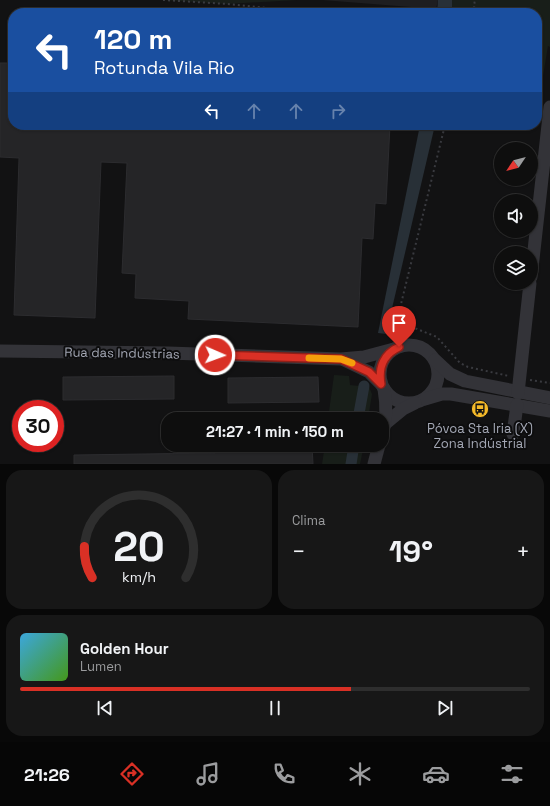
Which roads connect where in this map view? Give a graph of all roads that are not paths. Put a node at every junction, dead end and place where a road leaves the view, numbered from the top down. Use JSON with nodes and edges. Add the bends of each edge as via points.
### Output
{"nodes":[{"id":1,"x":550,"y":108,"type":"edge"},
{"id":2,"x":534,"y":246,"type":"edge"},
{"id":3,"x":529,"y":290,"type":"edge"},
{"id":4,"x":398,"y":348,"type":"junction"},
{"id":5,"x":0,"y":351,"type":"edge"},
{"id":6,"x":429,"y":354,"type":"junction"},
{"id":7,"x":341,"y":359,"type":"junction"},
{"id":8,"x":383,"y":386,"type":"junction"},
{"id":9,"x":550,"y":398,"type":"edge"},
{"id":10,"x":517,"y":399,"type":"junction"},
{"id":11,"x":418,"y":402,"type":"junction"},
{"id":12,"x":550,"y":411,"type":"edge"},
{"id":13,"x":385,"y":412,"type":"edge"},
{"id":14,"x":389,"y":424,"type":"edge"},
{"id":15,"x":514,"y":434,"type":"dead end"},
{"id":16,"x":377,"y":452,"type":"edge"},
{"id":17,"x":374,"y":464,"type":"edge"}],
"edges":[{"from":1,"to":2,"type":"street"},
{"from":3,"to":10,"type":"street"},
{"from":4,"to":6,"type":"street","via":[[418,347]]},
{"from":4,"to":7,"type":"street","name":"Rua das Indústrias","via":[[364,357]]},
{"from":4,"to":8,"type":"street","via":[[384,358],[380,377]]},
{"from":5,"to":7,"type":"street","name":"Rua das Indústrias"},
{"from":6,"to":10,"type":"street","via":[[457,378]]},
{"from":6,"to":11,"type":"street","via":[[436,366],[437,379],[432,392]]},
{"from":7,"to":8,"type":"street","name":"Rua das Indústrias","via":[[369,372]]},
{"from":8,"to":11,"type":"street","via":[[388,394],[398,401]]},
{"from":8,"to":13,"type":"street"},
{"from":9,"to":10,"type":"street"},
{"from":10,"to":11,"type":"street","via":[[442,394]]},
{"from":10,"to":12,"type":"street"},
{"from":10,"to":15,"type":"street"},
{"from":11,"to":14,"type":"street","via":[[403,409]]},
{"from":16,"to":17,"type":"street"}]}
